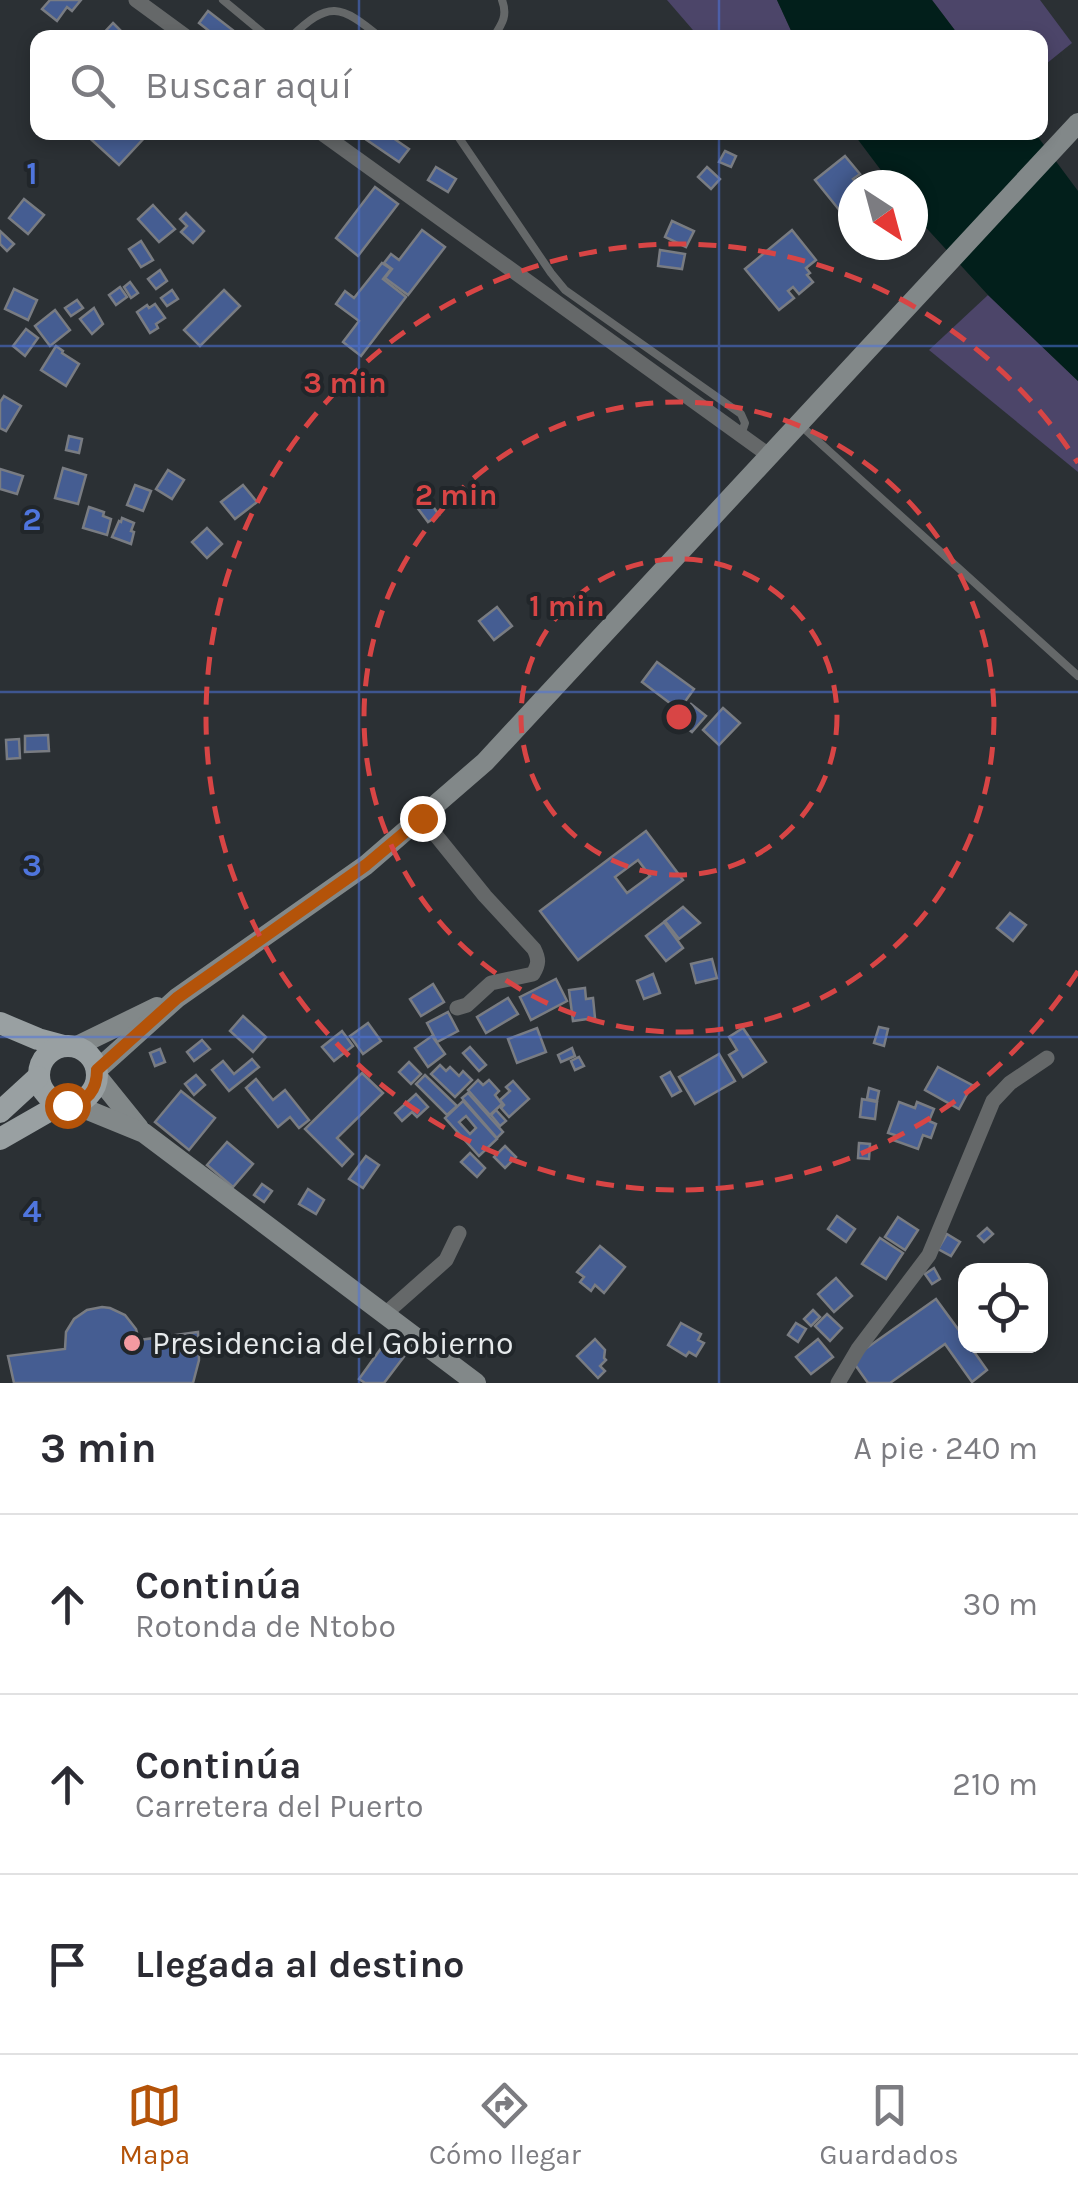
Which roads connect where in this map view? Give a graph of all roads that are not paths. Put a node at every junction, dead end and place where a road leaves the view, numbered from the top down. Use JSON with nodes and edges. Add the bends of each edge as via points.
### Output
{"nodes":[{"id":1,"x":136,"y":0,"type":"edge"},
{"id":2,"x":223,"y":0,"type":"edge"},
{"id":3,"x":502,"y":0,"type":"edge"},
{"id":4,"x":177,"y":30,"type":"edge"},
{"id":5,"x":259,"y":30,"type":"edge"},
{"id":6,"x":298,"y":30,"type":"edge"},
{"id":7,"x":371,"y":30,"type":"edge"},
{"id":8,"x":498,"y":30,"type":"edge"},
{"id":9,"x":1075,"y":126,"type":"edge"},
{"id":10,"x":331,"y":140,"type":"edge"},
{"id":11,"x":460,"y":140,"type":"edge"},
{"id":12,"x":799,"y":424,"type":"junction"},
{"id":13,"x":742,"y":436,"type":"junction"},
{"id":14,"x":770,"y":456,"type":"junction"},
{"id":15,"x":1078,"y":676,"type":"edge"},
{"id":16,"x":422,"y":818,"type":"junction"},
{"id":17,"x":177,"y":998,"type":"junction"},
{"id":18,"x":456,"y":1008,"type":"dead end"},
{"id":19,"x":0,"y":1023,"type":"edge"},
{"id":20,"x":69,"y":1046,"type":"junction"},
{"id":21,"x":1047,"y":1058,"type":"dead end"},
{"id":22,"x":97,"y":1073,"type":"junction"},
{"id":23,"x":39,"y":1074,"type":"junction"},
{"id":24,"x":67,"y":1104,"type":"junction"},
{"id":25,"x":0,"y":1112,"type":"edge"},
{"id":26,"x":144,"y":1133,"type":"junction"},
{"id":27,"x":0,"y":1139,"type":"edge"},
{"id":28,"x":459,"y":1233,"type":"dead end"},
{"id":29,"x":385,"y":1314,"type":"junction"},
{"id":30,"x":476,"y":1383,"type":"edge"},
{"id":31,"x":838,"y":1383,"type":"edge"}],
"edges":[{"from":1,"to":4,"type":"street"},
{"from":2,"to":5,"type":"lane"},
{"from":3,"to":8,"type":"lane","via":[[506,10]]},
{"from":6,"to":7,"type":"lane","via":[[333,8]]},
{"from":9,"to":12,"type":"main road"},
{"from":10,"to":13,"type":"street"},
{"from":11,"to":13,"type":"lane","via":[[566,290],[741,414]]},
{"from":12,"to":14,"type":"main road"},
{"from":12,"to":15,"type":"lane"},
{"from":13,"to":14,"type":"street"},
{"from":14,"to":16,"type":"main road","via":[[485,762]]},
{"from":16,"to":17,"type":"main road"},
{"from":16,"to":18,"type":"street","via":[[539,959],[533,974],[491,984]]},
{"from":17,"to":20,"type":"main road"},
{"from":17,"to":22,"type":"main road"},
{"from":19,"to":20,"type":"main road"},
{"from":19,"to":23,"type":"main road"},
{"from":20,"to":22,"type":"main road","via":[[90,1055]]},
{"from":20,"to":23,"type":"main road","via":[[47,1054]]},
{"from":21,"to":31,"type":"street","via":[[993,1101],[929,1254]]},
{"from":22,"to":24,"type":"main road","via":[[90,1095]]},
{"from":22,"to":26,"type":"main road"},
{"from":23,"to":24,"type":"main road","via":[[48,1097]]},
{"from":23,"to":25,"type":"main road"},
{"from":24,"to":26,"type":"main road"},
{"from":24,"to":27,"type":"main road"},
{"from":26,"to":29,"type":"main road"},
{"from":28,"to":29,"type":"street","via":[[446,1260]]},
{"from":29,"to":30,"type":"main road"}]}
